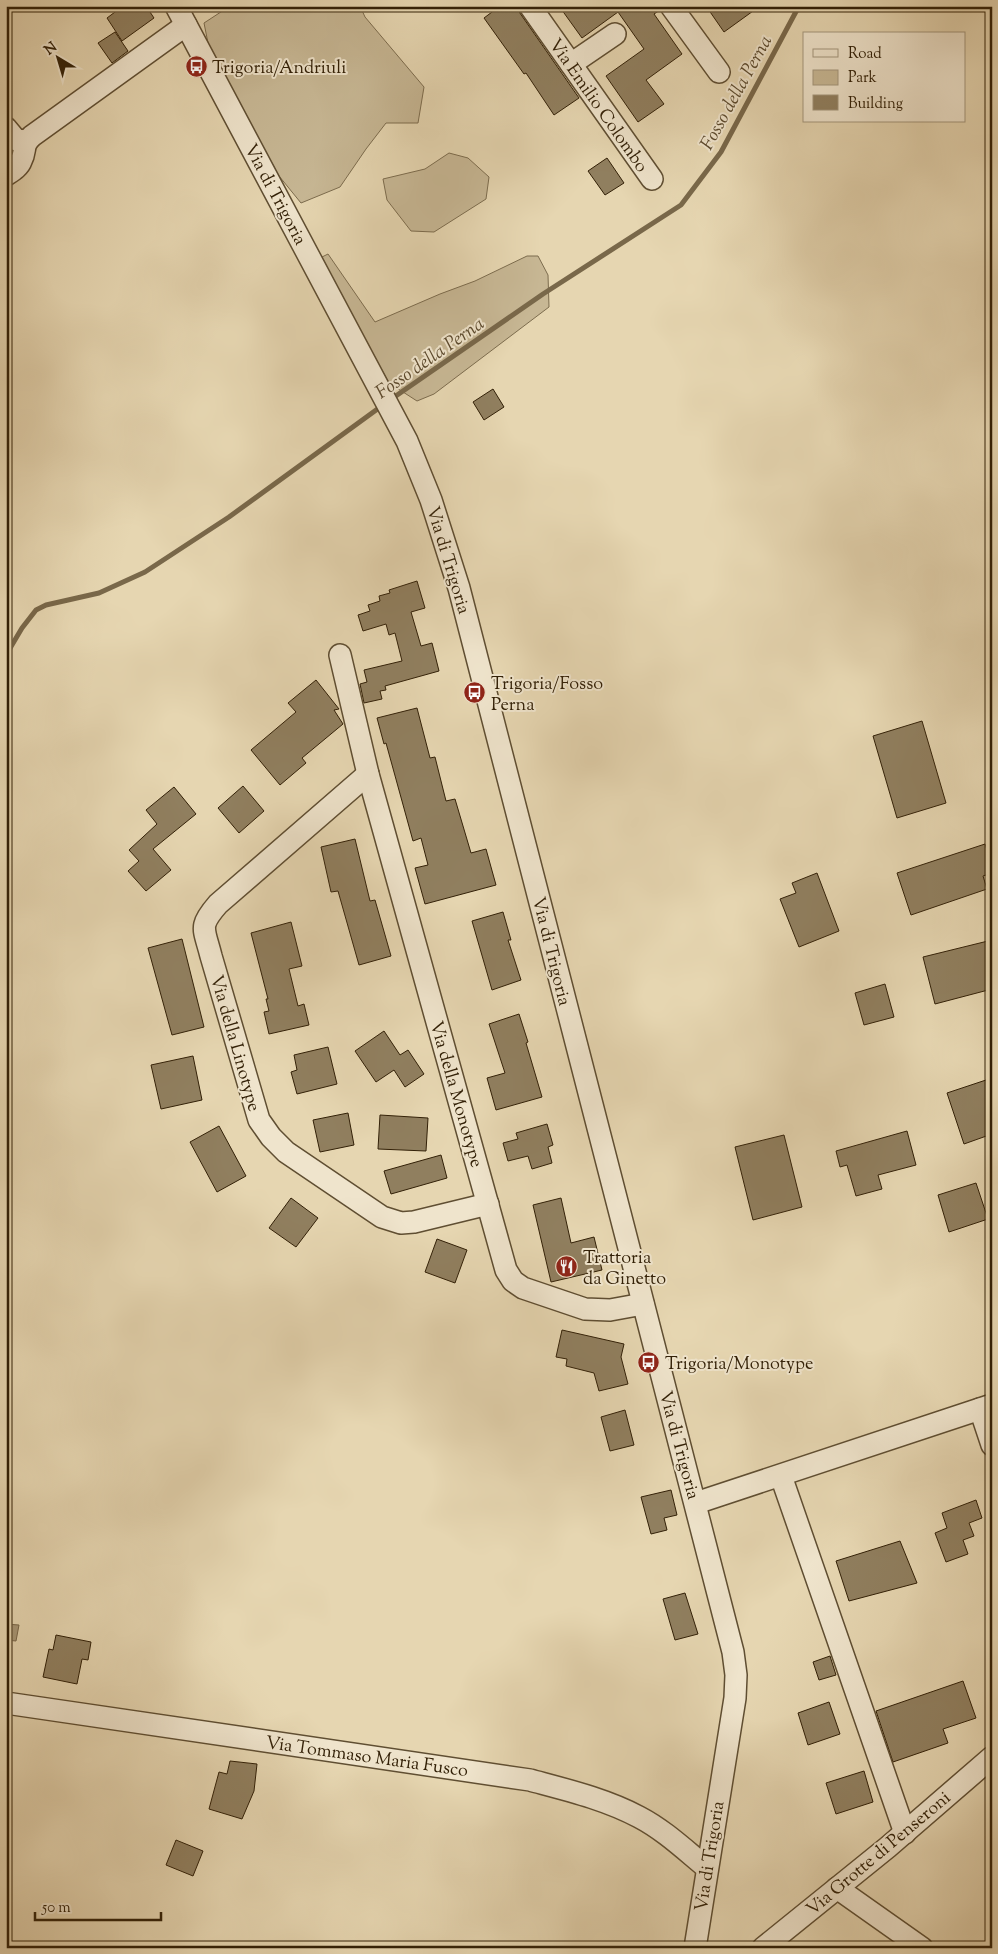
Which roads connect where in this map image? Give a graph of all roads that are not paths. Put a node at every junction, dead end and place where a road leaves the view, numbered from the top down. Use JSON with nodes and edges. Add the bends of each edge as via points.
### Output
{"nodes":[{"id":1,"x":530,"y":6,"type":"edge"},
{"id":2,"x":671,"y":6,"type":"edge"},
{"id":3,"x":181,"y":15,"type":"edge"},
{"id":4,"x":615,"y":34,"type":"dead end"},
{"id":5,"x":571,"y":64,"type":"junction"},
{"id":6,"x":719,"y":72,"type":"dead end"},
{"id":7,"x":6,"y":128,"type":"edge"},
{"id":8,"x":26,"y":141,"type":"junction"},
{"id":9,"x":6,"y":175,"type":"edge"},
{"id":10,"x":652,"y":179,"type":"dead end"},
{"id":11,"x":340,"y":655,"type":"dead end"},
{"id":12,"x":368,"y":774,"type":"junction"},
{"id":13,"x":488,"y":1204,"type":"junction"},
{"id":14,"x":643,"y":1304,"type":"junction"},
{"id":15,"x":986,"y":1407,"type":"edge"},
{"id":16,"x":992,"y":1445,"type":"edge"},
{"id":17,"x":780,"y":1476,"type":"junction"},
{"id":18,"x":696,"y":1503,"type":"junction"},
{"id":19,"x":6,"y":1703,"type":"edge"},
{"id":20,"x":992,"y":1757,"type":"edge"},
{"id":21,"x":904,"y":1833,"type":"junction"},
{"id":22,"x":707,"y":1868,"type":"junction"},
{"id":23,"x":837,"y":1888,"type":"junction"},
{"id":24,"x":695,"y":1948,"type":"edge"},
{"id":25,"x":763,"y":1948,"type":"edge"},
{"id":26,"x":922,"y":1948,"type":"edge"}],
"edges":[{"from":1,"to":5,"type":"street","name":"Via Emilio Colombo"},
{"from":2,"to":6,"type":"street"},
{"from":3,"to":8,"type":"street"},
{"from":3,"to":14,"type":"street","name":"Via di Trigoria","via":[[378,384],[407,441],[431,500],[459,588]]},
{"from":4,"to":5,"type":"street"},
{"from":5,"to":10,"type":"street","name":"Via Emilio Colombo"},
{"from":7,"to":8,"type":"street","via":[[16,140]]},
{"from":8,"to":9,"type":"street","via":[[21,162]]},
{"from":11,"to":12,"type":"street","name":"Via della Monotype"},
{"from":12,"to":13,"type":"street","name":"Via della Monotype"},
{"from":12,"to":13,"type":"street","name":"Via della Linotype","via":[[208,915],[204,929],[211,956],[259,1120],[270,1137],[286,1152],[376,1214],[395,1222],[414,1222]]},
{"from":13,"to":14,"type":"street","name":"Via della Monotype","via":[[506,1270],[520,1286],[598,1311]]},
{"from":14,"to":18,"type":"street","name":"Via di Trigoria"},
{"from":15,"to":16,"type":"street"},
{"from":15,"to":17,"type":"street"},
{"from":17,"to":18,"type":"street"},
{"from":17,"to":21,"type":"street"},
{"from":18,"to":22,"type":"street","name":"Via di Trigoria","via":[[731,1641],[736,1674],[733,1712]]},
{"from":19,"to":22,"type":"street","name":"Via Tommaso Maria Fusco","via":[[530,1780],[593,1797],[630,1812],[665,1834]]},
{"from":20,"to":21,"type":"street","name":"Via Grotte di Penseroni"},
{"from":21,"to":23,"type":"street","name":"Via Grotte di Penseroni"},
{"from":22,"to":24,"type":"street","name":"Via di Trigoria"},
{"from":23,"to":25,"type":"street","name":"Via Grotte di Penseroni"},
{"from":23,"to":26,"type":"street"}]}
